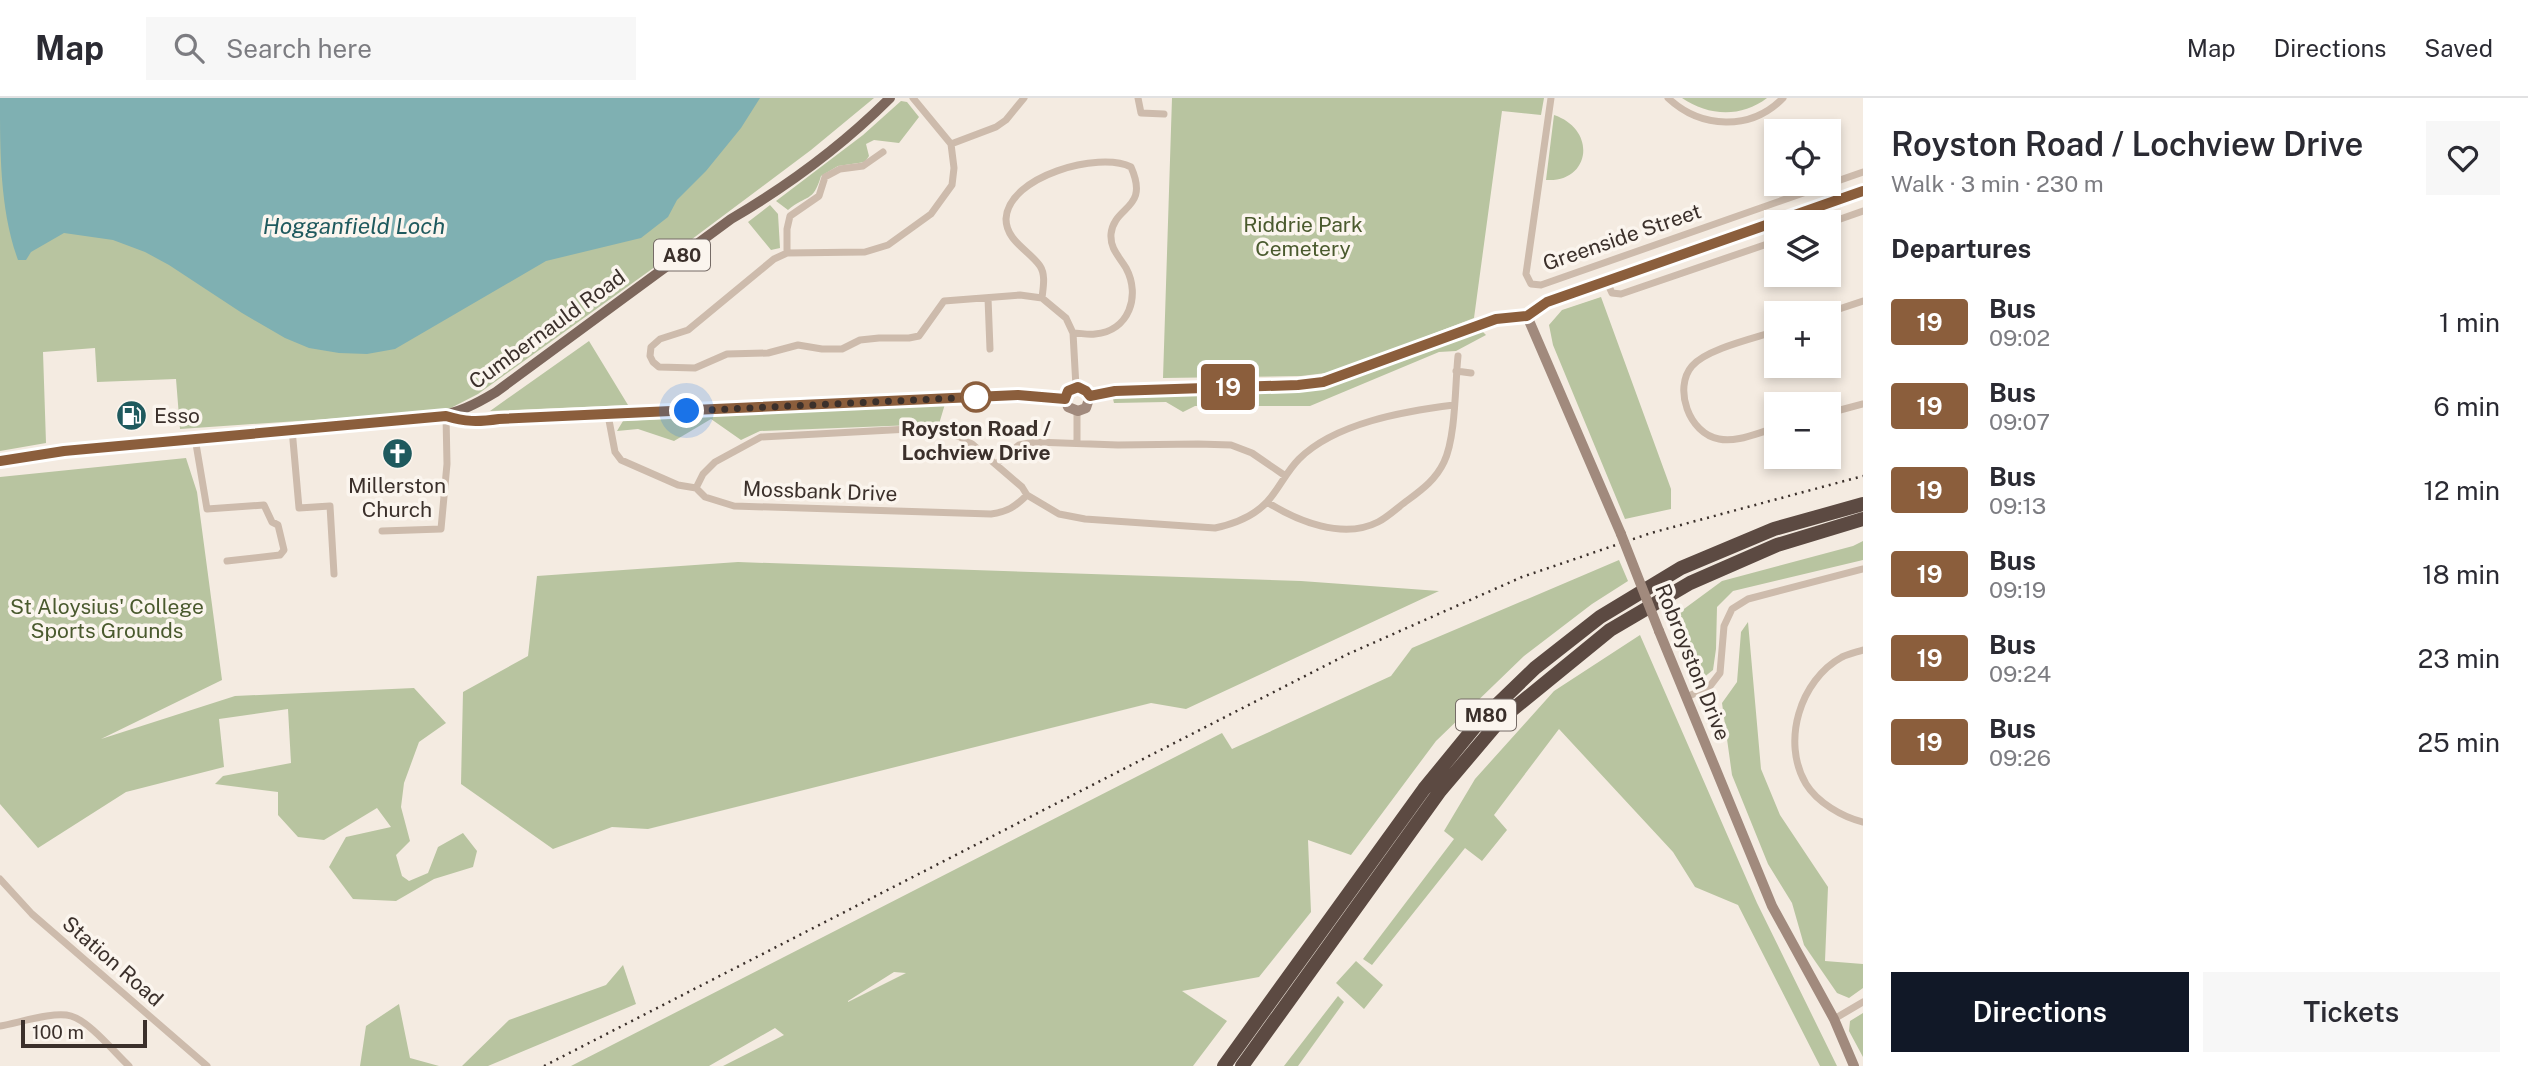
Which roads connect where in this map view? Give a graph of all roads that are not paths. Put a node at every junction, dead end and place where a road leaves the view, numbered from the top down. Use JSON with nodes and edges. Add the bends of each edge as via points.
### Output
{"nodes":[{"id":1,"x":890,"y":98,"type":"edge"},
{"id":2,"x":913,"y":98,"type":"edge"},
{"id":3,"x":1024,"y":98,"type":"edge"},
{"id":4,"x":1138,"y":98,"type":"edge"},
{"id":5,"x":1551,"y":98,"type":"edge"},
{"id":6,"x":1668,"y":98,"type":"edge"},
{"id":7,"x":1783,"y":98,"type":"edge"},
{"id":8,"x":1164,"y":114,"type":"dead end"},
{"id":9,"x":951,"y":144,"type":"junction"},
{"id":10,"x":883,"y":152,"type":"dead end"},
{"id":11,"x":1863,"y":172,"type":"edge"},
{"id":12,"x":1863,"y":191,"type":"edge"},
{"id":13,"x":1863,"y":211,"type":"edge"},
{"id":14,"x":1841,"y":219,"type":"edge"},
{"id":15,"x":1764,"y":245,"type":"edge"},
{"id":16,"x":787,"y":253,"type":"junction"},
{"id":17,"x":1606,"y":280,"type":"junction"},
{"id":18,"x":988,"y":298,"type":"junction"},
{"id":19,"x":1042,"y":298,"type":"junction"},
{"id":20,"x":1863,"y":301,"type":"edge"},
{"id":21,"x":1841,"y":308,"type":"edge"},
{"id":22,"x":1527,"y":316,"type":"junction"},
{"id":23,"x":1073,"y":333,"type":"junction"},
{"id":24,"x":1764,"y":335,"type":"edge"},
{"id":25,"x":990,"y":349,"type":"dead end"},
{"id":26,"x":1458,"y":356,"type":"dead end"},
{"id":27,"x":1457,"y":371,"type":"junction"},
{"id":28,"x":1471,"y":373,"type":"dead end"},
{"id":29,"x":1076,"y":387,"type":"junction"},
{"id":30,"x":1090,"y":396,"type":"junction"},
{"id":31,"x":1065,"y":399,"type":"junction"},
{"id":32,"x":1863,"y":404,"type":"edge"},
{"id":33,"x":1454,"y":405,"type":"junction"},
{"id":34,"x":469,"y":408,"type":"junction"},
{"id":35,"x":1841,"y":410,"type":"edge"},
{"id":36,"x":1077,"y":411,"type":"junction"},
{"id":37,"x":608,"y":415,"type":"junction"},
{"id":38,"x":446,"y":416,"type":"junction"},
{"id":39,"x":499,"y":419,"type":"junction"},
{"id":40,"x":292,"y":429,"type":"junction"},
{"id":41,"x":1764,"y":431,"type":"edge"},
{"id":42,"x":195,"y":438,"type":"junction"},
{"id":43,"x":1077,"y":443,"type":"junction"},
{"id":44,"x":0,"y":461,"type":"edge"},
{"id":45,"x":996,"y":464,"type":"junction"},
{"id":46,"x":1284,"y":475,"type":"junction"},
{"id":47,"x":696,"y":488,"type":"junction"},
{"id":48,"x":1027,"y":495,"type":"junction"},
{"id":49,"x":1267,"y":502,"type":"junction"},
{"id":50,"x":1863,"y":504,"type":"edge"},
{"id":51,"x":1863,"y":519,"type":"edge"},
{"id":52,"x":382,"y":531,"type":"dead end"},
{"id":53,"x":228,"y":561,"type":"dead end"},
{"id":54,"x":1863,"y":569,"type":"edge"},
{"id":55,"x":334,"y":574,"type":"dead end"},
{"id":56,"x":1863,"y":650,"type":"edge"},
{"id":57,"x":1687,"y":696,"type":"junction"},
{"id":58,"x":1863,"y":822,"type":"edge"},
{"id":59,"x":0,"y":879,"type":"edge"},
{"id":60,"x":1863,"y":1002,"type":"edge"},
{"id":61,"x":1834,"y":1018,"type":"junction"},
{"id":62,"x":0,"y":1027,"type":"edge"},
{"id":63,"x":204,"y":1065,"type":"edge"},
{"id":64,"x":1233,"y":1065,"type":"edge"},
{"id":65,"x":129,"y":1066,"type":"edge"},
{"id":66,"x":1854,"y":1066,"type":"edge"}],
"edges":[{"from":1,"to":34,"type":"main road","name":"Cumbernauld Road","number":"A80","via":[[805,170]]},
{"from":2,"to":9,"type":"street"},
{"from":3,"to":9,"type":"street","via":[[996,127]]},
{"from":4,"to":8,"type":"street","via":[[1141,113]]},
{"from":5,"to":11,"type":"street","name":"Greenside Street","via":[[1526,274],[1531,284],[1542,285]]},
{"from":6,"to":7,"type":"street","via":[[1691,115],[1730,123],[1760,116]]},
{"from":9,"to":16,"type":"street","via":[[952,185],[931,214],[888,245],[865,252]]},
{"from":10,"to":16,"type":"street","via":[[863,166],[840,169],[825,177],[819,196],[790,216]]},
{"from":12,"to":17,"type":"street"},
{"from":13,"to":14,"type":"street"},
{"from":15,"to":17,"type":"street","via":[[1620,294],[1612,293]]},
{"from":16,"to":18,"type":"street","via":[[688,330],[660,339],[651,347],[653,362],[659,367],[695,368],[727,354],[768,353],[798,345],[842,349],[860,340],[909,338],[919,336],[944,301]]},
{"from":17,"to":22,"type":"street","via":[[1547,302]]},
{"from":18,"to":19,"type":"street"},
{"from":18,"to":25,"type":"street"},
{"from":19,"to":23,"type":"street","via":[[1066,318]]},
{"from":19,"to":23,"type":"street","via":[[1040,266],[1017,243],[1006,220],[1013,199],[1066,166],[1121,162],[1131,167],[1135,200],[1111,230],[1111,245],[1127,270],[1132,308],[1111,330]]},
{"from":20,"to":21,"type":"street"},
{"from":22,"to":30,"type":"street","via":[[1496,319],[1323,382]]},
{"from":22,"to":57,"type":"street","name":"Robroyston Drive","bridge":true},
{"from":23,"to":29,"type":"street"},
{"from":24,"to":41,"type":"street","via":[[1699,359],[1688,372],[1683,395],[1699,429],[1717,439]]},
{"from":26,"to":27,"type":"street"},
{"from":27,"to":28,"type":"street"},
{"from":27,"to":33,"type":"street"},
{"from":29,"to":30,"type":"street"},
{"from":29,"to":31,"type":"street"},
{"from":30,"to":36,"type":"street","via":[[1086,408]]},
{"from":31,"to":36,"type":"street","via":[[1068,407]]},
{"from":31,"to":37,"type":"street","via":[[1018,395]]},
{"from":32,"to":35,"type":"street"},
{"from":33,"to":46,"type":"street","via":[[1359,424],[1300,457]]},
{"from":33,"to":49,"type":"street","via":[[1444,462],[1430,484],[1378,522],[1334,528],[1307,523]]},
{"from":34,"to":38,"type":"main road","name":"Cumbernauld Road","number":"A80"},
{"from":34,"to":39,"type":"street","via":[[478,416]]},
{"from":36,"to":43,"type":"street"},
{"from":37,"to":39,"type":"street"},
{"from":37,"to":47,"type":"street","name":"Mossbank Drive","via":[[615,452],[621,460]]},
{"from":38,"to":39,"type":"street","via":[[470,423]]},
{"from":38,"to":40,"type":"main road","name":"Cumbernauld Road","number":"A80"},
{"from":38,"to":52,"type":"street","via":[[442,529]]},
{"from":40,"to":42,"type":"main road","name":"Cumbernauld Road","number":"A80"},
{"from":40,"to":55,"type":"street","via":[[299,508],[330,506]]},
{"from":42,"to":44,"type":"main road","name":"Cumbernauld Road","number":"A80"},
{"from":42,"to":53,"type":"street","via":[[207,509],[264,505],[278,525],[284,550],[279,555]]},
{"from":43,"to":45,"type":"street","via":[[1019,445]]},
{"from":43,"to":46,"type":"street","via":[[1231,445]]},
{"from":45,"to":47,"type":"street","via":[[960,437],[928,428],[783,435],[761,438],[715,462]]},
{"from":45,"to":48,"type":"street"},
{"from":46,"to":49,"type":"street"},
{"from":47,"to":48,"type":"street","name":"Mossbank Drive","via":[[705,497],[734,506],[991,514],[1016,506]]},
{"from":48,"to":49,"type":"street","via":[[1059,514],[1085,519],[1215,528],[1236,523]]},
{"from":50,"to":64,"type":"highway","number":"M80","via":[[1773,529],[1681,568],[1600,617],[1535,668],[1478,723],[1432,779]]},
{"from":51,"to":64,"type":"highway","number":"M80","via":[[1777,545],[1690,583],[1610,630],[1501,719],[1440,791],[1279,1014]]},
{"from":54,"to":57,"type":"street","via":[[1748,599],[1732,609],[1724,626],[1720,673],[1710,686]]},
{"from":56,"to":58,"type":"street","via":[[1842,657],[1818,677],[1800,705],[1795,731],[1798,761],[1807,785],[1829,807]]},
{"from":57,"to":61,"type":"street","name":"Robroyston Drive","via":[[1772,906]]},
{"from":59,"to":63,"type":"street","name":"Station Road","via":[[32,914]]},
{"from":60,"to":61,"type":"street"},
{"from":61,"to":66,"type":"street","name":"Robroyston Drive"},
{"from":62,"to":65,"type":"street","via":[[70,1016]]}]}
